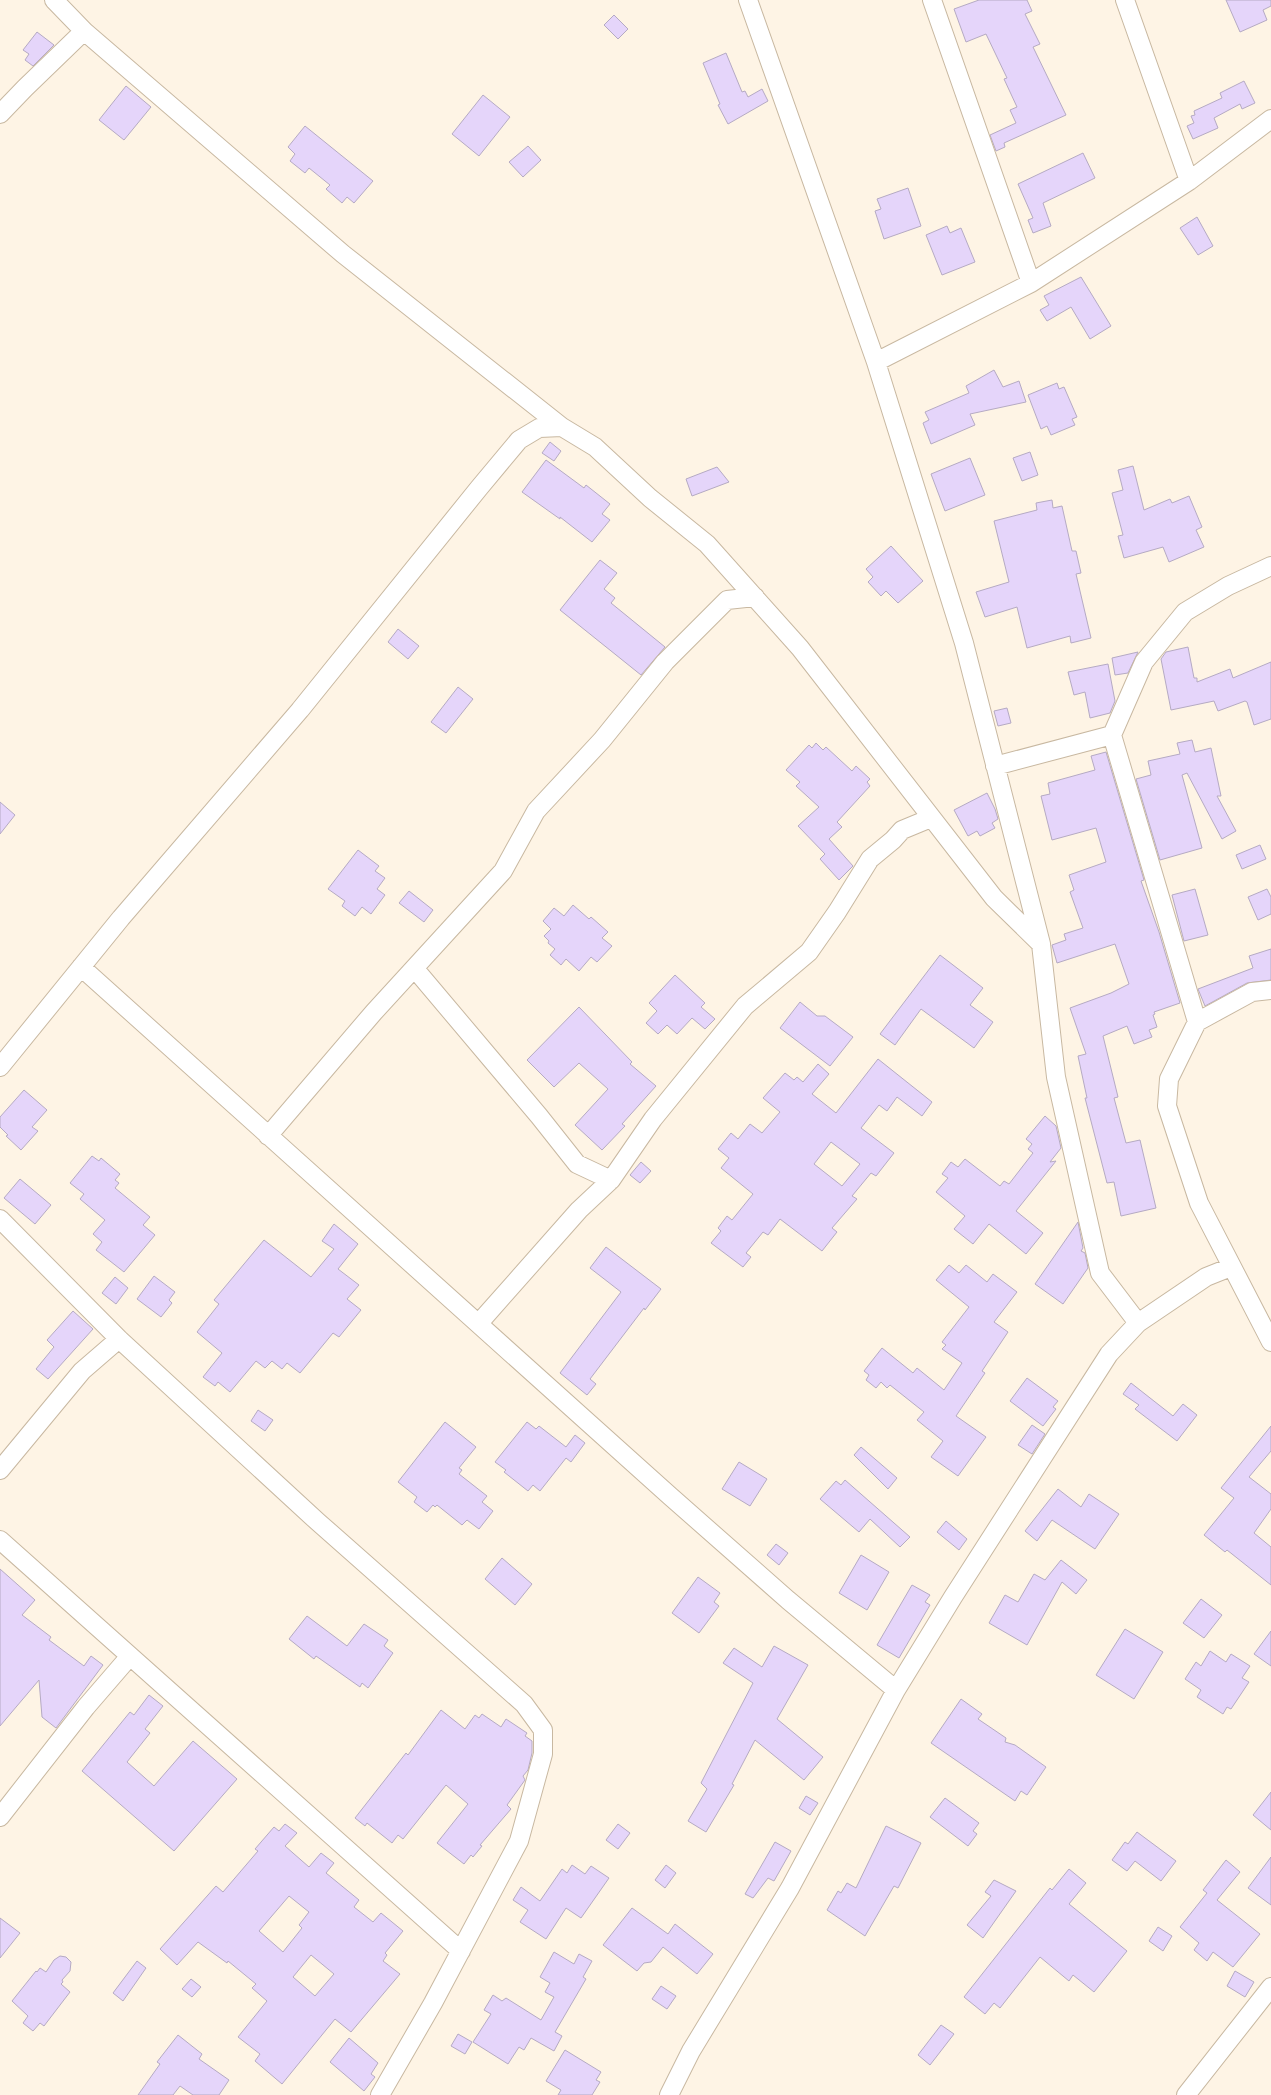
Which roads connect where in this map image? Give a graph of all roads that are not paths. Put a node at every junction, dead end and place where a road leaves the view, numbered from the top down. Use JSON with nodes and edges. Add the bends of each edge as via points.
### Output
{"nodes":[{"id":1,"x":54,"y":0,"type":"edge"},
{"id":2,"x":748,"y":0,"type":"edge"},
{"id":3,"x":932,"y":0,"type":"edge"},
{"id":4,"x":1125,"y":0,"type":"edge"},
{"id":5,"x":84,"y":31,"type":"junction"},
{"id":6,"x":0,"y":114,"type":"edge"},
{"id":7,"x":1271,"y":119,"type":"edge"},
{"id":8,"x":1189,"y":181,"type":"junction"},
{"id":9,"x":1031,"y":283,"type":"junction"},
{"id":10,"x":876,"y":362,"type":"junction"},
{"id":11,"x":562,"y":427,"type":"junction"},
{"id":12,"x":1271,"y":566,"type":"edge"},
{"id":13,"x":755,"y":597,"type":"junction"},
{"id":14,"x":1112,"y":735,"type":"junction"},
{"id":15,"x":995,"y":766,"type":"junction"},
{"id":16,"x":931,"y":818,"type":"junction"},
{"id":17,"x":1041,"y":944,"type":"junction"},
{"id":18,"x":81,"y":967,"type":"junction"},
{"id":19,"x":415,"y":969,"type":"junction"},
{"id":20,"x":1271,"y":990,"type":"edge"},
{"id":21,"x":1197,"y":1022,"type":"junction"},
{"id":22,"x":0,"y":1067,"type":"edge"},
{"id":23,"x":268,"y":1136,"type":"junction"},
{"id":24,"x":611,"y":1180,"type":"junction"},
{"id":25,"x":0,"y":1219,"type":"edge"},
{"id":26,"x":1231,"y":1267,"type":"junction"},
{"id":27,"x":479,"y":1323,"type":"junction"},
{"id":28,"x":1138,"y":1323,"type":"junction"},
{"id":29,"x":119,"y":1339,"type":"junction"},
{"id":30,"x":1271,"y":1342,"type":"edge"},
{"id":31,"x":0,"y":1470,"type":"edge"},
{"id":32,"x":0,"y":1540,"type":"edge"},
{"id":33,"x":130,"y":1656,"type":"junction"},
{"id":34,"x":896,"y":1690,"type":"junction"},
{"id":35,"x":0,"y":1817,"type":"edge"},
{"id":36,"x":461,"y":1951,"type":"junction"},
{"id":37,"x":1271,"y":1987,"type":"edge"},
{"id":38,"x":380,"y":2095,"type":"edge"},
{"id":39,"x":669,"y":2095,"type":"edge"},
{"id":40,"x":1186,"y":2095,"type":"edge"}],
"edges":[{"from":1,"to":5,"type":"street"},
{"from":2,"to":10,"type":"street"},
{"from":3,"to":9,"type":"street"},
{"from":4,"to":8,"type":"street"},
{"from":5,"to":6,"type":"street"},
{"from":5,"to":11,"type":"street","via":[[343,254]]},
{"from":7,"to":8,"type":"street"},
{"from":8,"to":9,"type":"street"},
{"from":9,"to":10,"type":"street"},
{"from":10,"to":15,"type":"street","via":[[964,643]]},
{"from":11,"to":13,"type":"street","via":[[595,447],[650,498],[707,544]]},
{"from":11,"to":18,"type":"street","via":[[539,428],[519,440],[300,710]]},
{"from":12,"to":14,"type":"street","via":[[1228,586],[1185,612],[1144,662]]},
{"from":13,"to":16,"type":"street","via":[[800,648]]},
{"from":13,"to":19,"type":"street","via":[[727,600],[666,662],[602,740],[536,811],[503,871]]},
{"from":14,"to":15,"type":"street"},
{"from":14,"to":21,"type":"street"},
{"from":15,"to":17,"type":"street"},
{"from":16,"to":17,"type":"street","via":[[994,898]]},
{"from":16,"to":24,"type":"street","via":[[902,830],[870,859],[809,952],[745,1006],[653,1119]]},
{"from":17,"to":28,"type":"street","via":[[1056,1076],[1100,1274]]},
{"from":18,"to":22,"type":"street"},
{"from":18,"to":23,"type":"street"},
{"from":19,"to":23,"type":"street"},
{"from":19,"to":24,"type":"street","via":[[577,1164]]},
{"from":20,"to":21,"type":"street","via":[[1252,992]]},
{"from":21,"to":26,"type":"street","via":[[1169,1079],[1167,1106],[1198,1203]]},
{"from":23,"to":27,"type":"street"},
{"from":24,"to":27,"type":"street","via":[[579,1210]]},
{"from":25,"to":29,"type":"street"},
{"from":26,"to":28,"type":"street","via":[[1206,1277]]},
{"from":26,"to":30,"type":"street"},
{"from":27,"to":34,"type":"street","via":[[788,1600]]},
{"from":28,"to":34,"type":"street","via":[[1108,1354]]},
{"from":29,"to":31,"type":"street","via":[[82,1371]]},
{"from":29,"to":36,"type":"street","via":[[318,1522],[524,1704],[543,1730],[543,1754],[519,1841]]},
{"from":32,"to":33,"type":"street"},
{"from":33,"to":35,"type":"street"},
{"from":33,"to":36,"type":"street"},
{"from":34,"to":39,"type":"street","via":[[790,1888],[692,2050]]},
{"from":36,"to":38,"type":"street"},
{"from":37,"to":40,"type":"street"}]}
